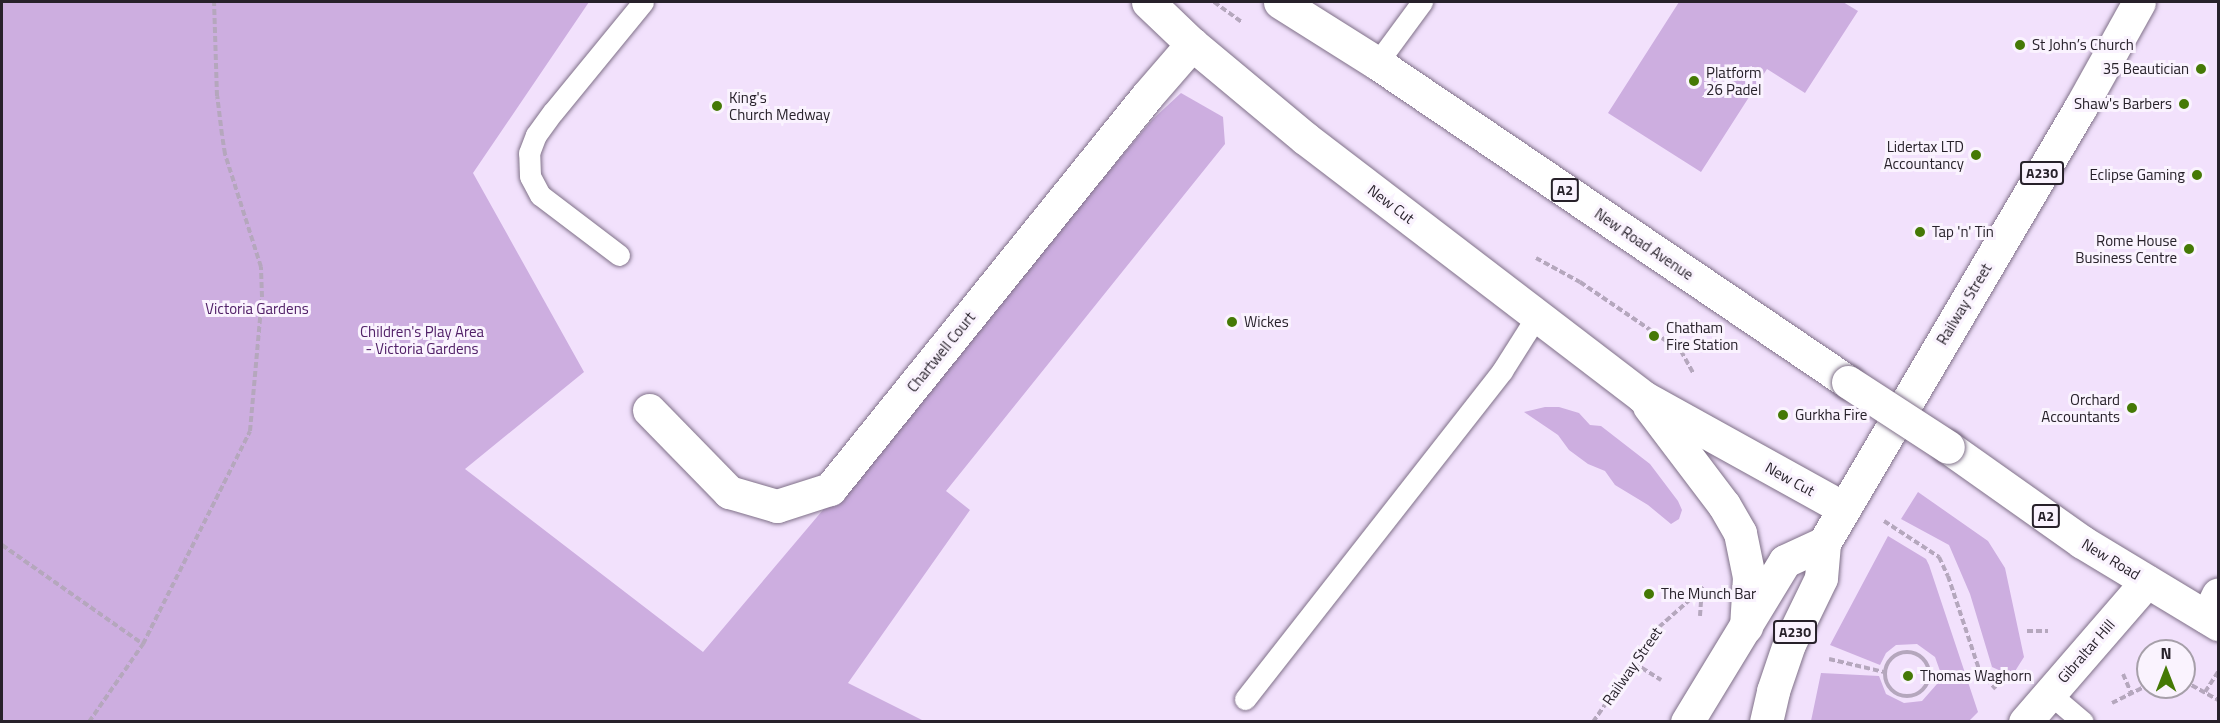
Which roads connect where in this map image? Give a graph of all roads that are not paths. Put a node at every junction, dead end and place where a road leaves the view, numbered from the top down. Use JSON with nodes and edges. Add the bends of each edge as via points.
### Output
{"nodes":[{"id":1,"x":643,"y":2,"type":"edge"},
{"id":2,"x":1148,"y":2,"type":"edge"},
{"id":3,"x":1280,"y":2,"type":"edge"},
{"id":4,"x":1422,"y":2,"type":"edge"},
{"id":5,"x":2139,"y":2,"type":"edge"},
{"id":6,"x":1192,"y":44,"type":"junction"},
{"id":7,"x":1377,"y":63,"type":"junction"},
{"id":8,"x":619,"y":255,"type":"dead end"},
{"id":9,"x":1538,"y":314,"type":"junction"},
{"id":10,"x":1643,"y":397,"type":"junction"},
{"id":11,"x":649,"y":410,"type":"dead end"},
{"id":12,"x":1948,"y":447,"type":"joint"},
{"id":13,"x":1843,"y":508,"type":"junction"},
{"id":14,"x":1824,"y":543,"type":"junction"},
{"id":15,"x":2147,"y":581,"type":"junction"},
{"id":16,"x":2215,"y":611,"type":"edge"},
{"id":17,"x":1746,"y":627,"type":"junction"},
{"id":18,"x":2050,"y":693,"type":"junction"},
{"id":19,"x":1245,"y":699,"type":"dead end"},
{"id":20,"x":1687,"y":722,"type":"edge"},
{"id":21,"x":1766,"y":722,"type":"edge"},
{"id":22,"x":2025,"y":722,"type":"edge"},
{"id":23,"x":2082,"y":722,"type":"edge"}],
"edges":[{"from":1,"to":8,"type":"lane","via":[[553,112],[536,135],[529,153],[530,176],[540,195]]},
{"from":2,"to":6,"type":"main road","name":"New Cut"},
{"from":3,"to":7,"type":"main road","name":"New Road Avenue","number":"A2"},
{"from":4,"to":7,"type":"lane"},
{"from":5,"to":13,"type":"main road","name":"Railway Street","number":"A230"},
{"from":6,"to":9,"type":"main road","name":"New Cut","via":[[1306,139]]},
{"from":6,"to":11,"type":"main road","name":"Chartwell Court","via":[[830,489],[777,506],[729,492]]},
{"from":7,"to":12,"type":"main road","name":"New Road Avenue","number":"A2","bridge":true},
{"from":9,"to":10,"type":"main road","name":"New Cut"},
{"from":9,"to":19,"type":"lane","via":[[1502,371]]},
{"from":10,"to":13,"type":"main road","name":"New Cut"},
{"from":10,"to":17,"type":"main road","name":"New Cut","via":[[1724,505],[1740,533],[1749,578]]},
{"from":12,"to":15,"type":"main road","name":"New Road","number":"A2","via":[[2082,542]]},
{"from":13,"to":14,"type":"main road","name":"Railway Street","number":"A230"},
{"from":14,"to":17,"type":"main road","number":"A230","via":[[1785,561]]},
{"from":14,"to":21,"type":"main road","name":"Railway Street","number":"A230","via":[[1821,578],[1786,653]]},
{"from":15,"to":16,"type":"main road","name":"New Road","number":"A2"},
{"from":15,"to":18,"type":"main road","name":"Gibraltar Hill"},
{"from":17,"to":20,"type":"main road","number":"A230"},
{"from":18,"to":22,"type":"main road","name":"Gibraltar Hill"},
{"from":18,"to":23,"type":"lane"}]}
